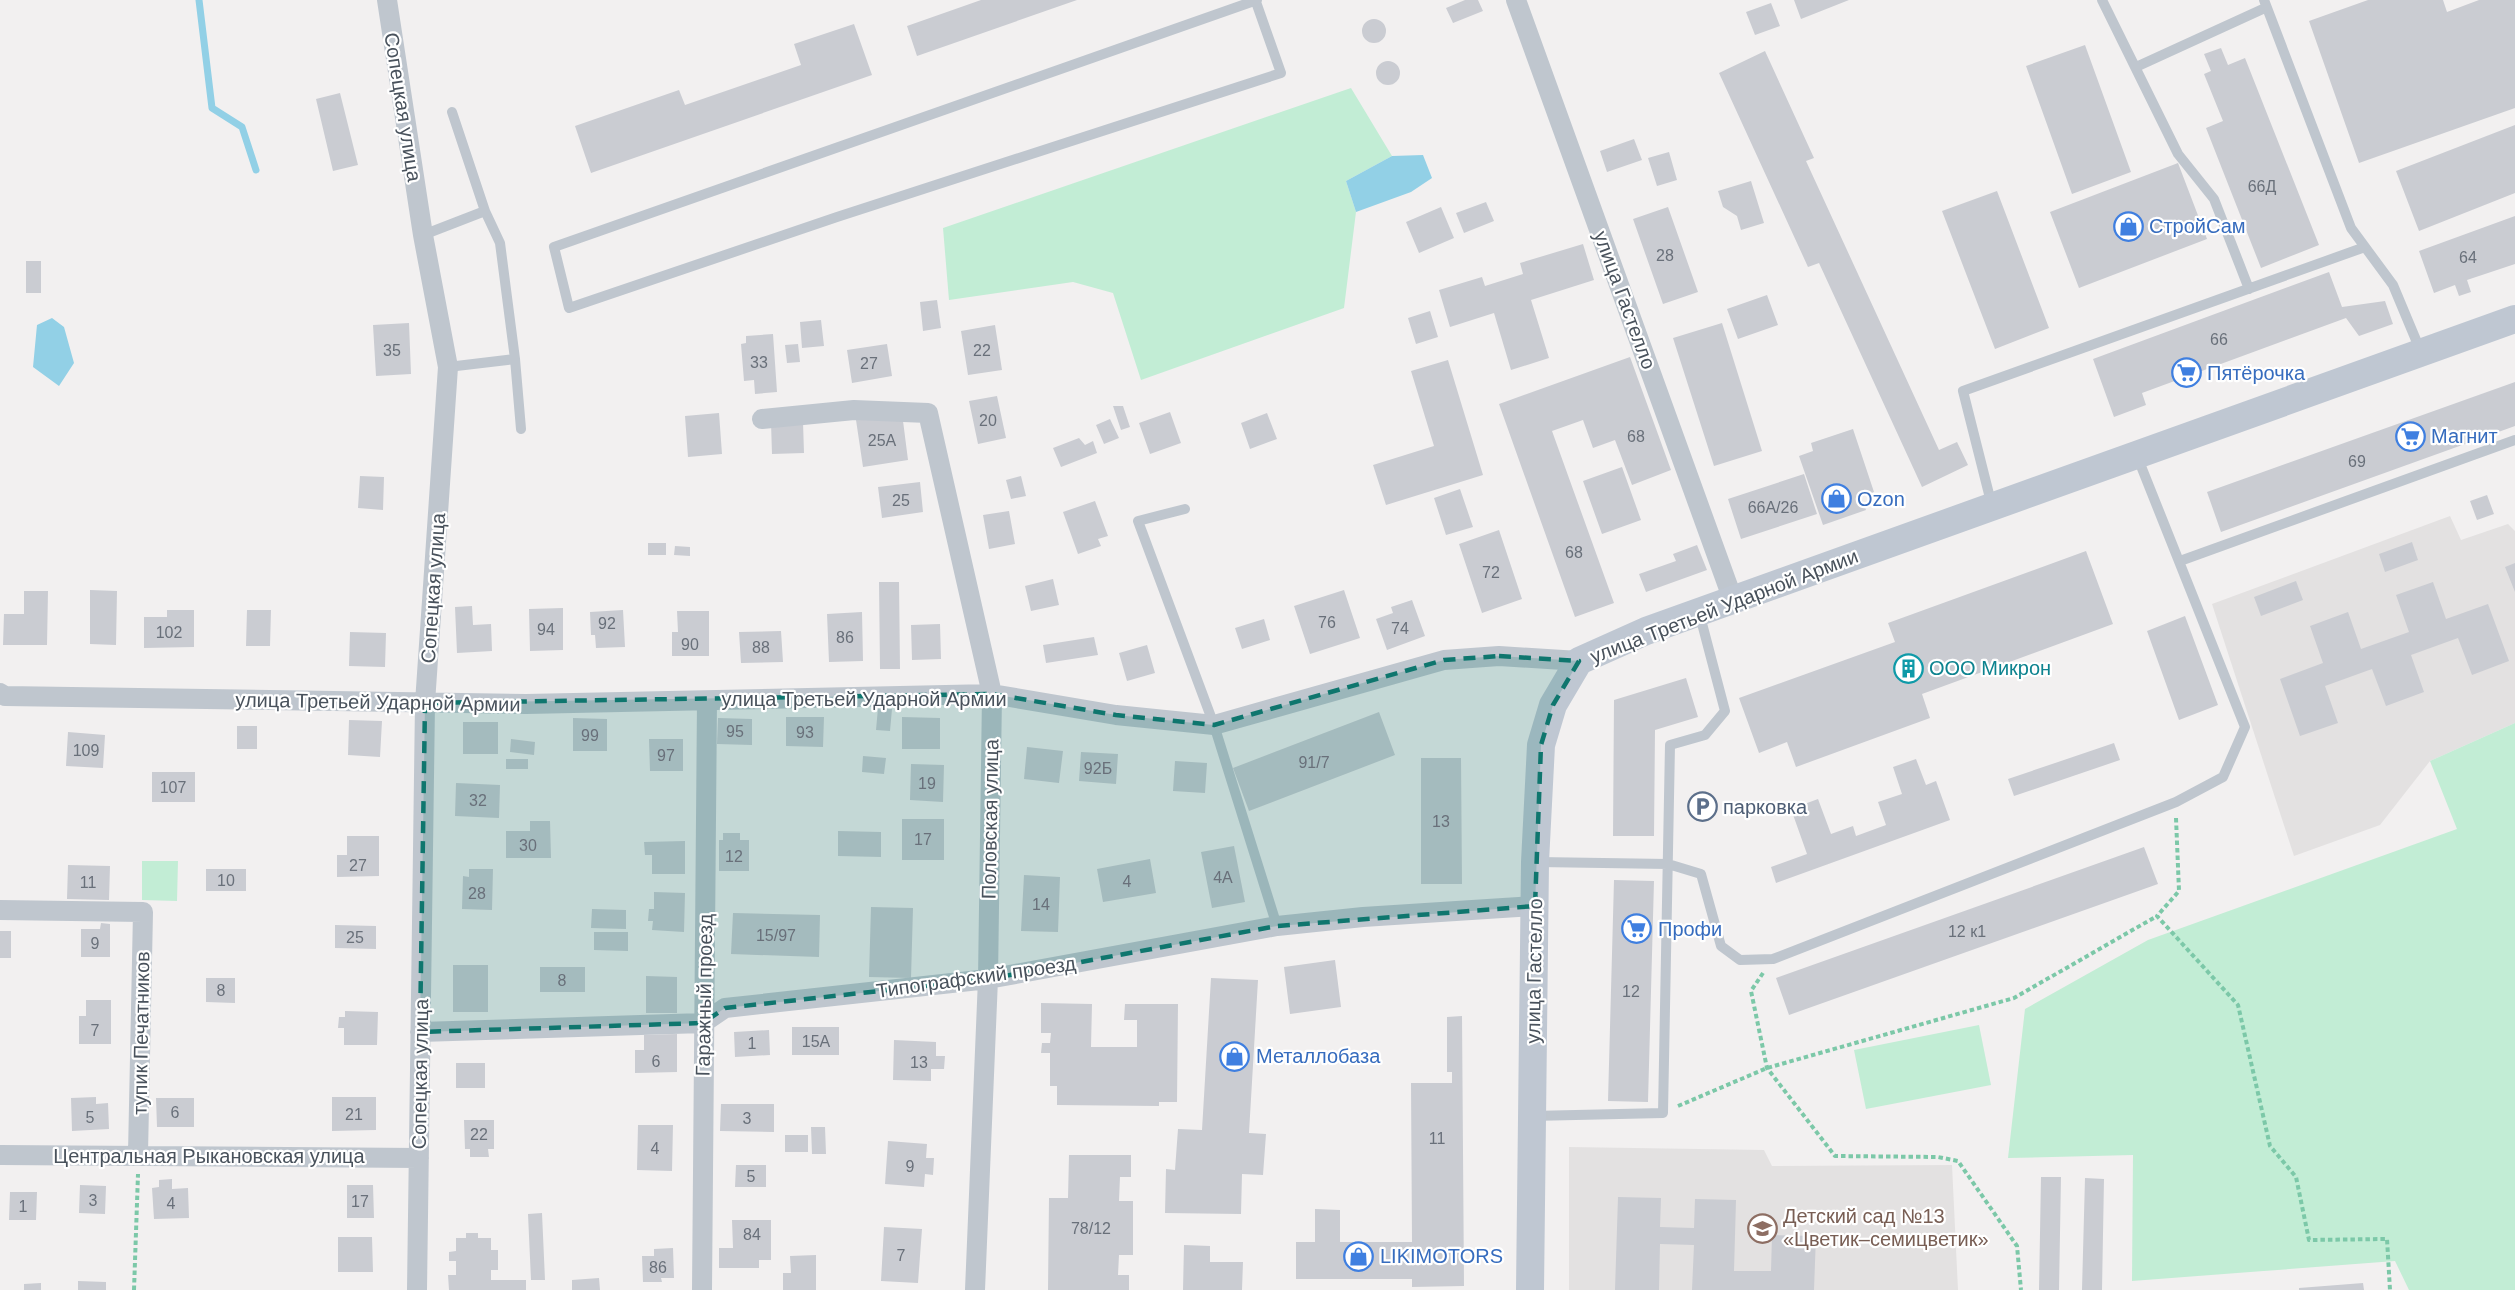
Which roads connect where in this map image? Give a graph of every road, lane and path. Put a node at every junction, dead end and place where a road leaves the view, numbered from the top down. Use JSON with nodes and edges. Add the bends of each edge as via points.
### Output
{"nodes":[{"id":1,"x":387,"y":0,"type":"edge"},
{"id":2,"x":1516,"y":0,"type":"edge"},
{"id":3,"x":2102,"y":0,"type":"edge"},
{"id":4,"x":1256,"y":1,"type":"edge"},
{"id":5,"x":2264,"y":4,"type":"edge"},
{"id":6,"x":2136,"y":68,"type":"junction"},
{"id":7,"x":452,"y":112,"type":"dead end"},
{"id":8,"x":485,"y":211,"type":"junction"},
{"id":9,"x":423,"y":235,"type":"junction"},
{"id":10,"x":2365,"y":247,"type":"junction"},
{"id":11,"x":2249,"y":290,"type":"junction"},
{"id":12,"x":2515,"y":319,"type":"edge"},
{"id":13,"x":2421,"y":353,"type":"junction"},
{"id":14,"x":515,"y":358,"type":"junction"},
{"id":15,"x":448,"y":367,"type":"junction"},
{"id":16,"x":762,"y":419,"type":"dead end"},
{"id":17,"x":521,"y":429,"type":"dead end"},
{"id":18,"x":2515,"y":440,"type":"edge"},
{"id":19,"x":2137,"y":456,"type":"junction"},
{"id":20,"x":1992,"y":507,"type":"junction"},
{"id":21,"x":1185,"y":509,"type":"dead end"},
{"id":22,"x":2180,"y":561,"type":"junction"},
{"id":23,"x":1733,"y":600,"type":"junction"},
{"id":24,"x":1699,"y":612,"type":"junction"},
{"id":25,"x":1579,"y":661,"type":"junction"},
{"id":26,"x":992,"y":694,"type":"junction"},
{"id":27,"x":2,"y":695,"type":"edge"},
{"id":28,"x":707,"y":700,"type":"junction"},
{"id":29,"x":425,"y":703,"type":"junction"},
{"id":30,"x":1214,"y":725,"type":"junction"},
{"id":31,"x":2176,"y":802,"type":"junction"},
{"id":32,"x":1535,"y":862,"type":"junction"},
{"id":33,"x":1668,"y":864,"type":"junction"},
{"id":34,"x":1535,"y":906,"type":"junction"},
{"id":35,"x":0,"y":910,"type":"edge"},
{"id":36,"x":2157,"y":916,"type":"junction"},
{"id":37,"x":1277,"y":926,"type":"junction"},
{"id":38,"x":1773,"y":959,"type":"junction"},
{"id":39,"x":988,"y":979,"type":"junction"},
{"id":40,"x":703,"y":1023,"type":"junction"},
{"id":41,"x":420,"y":1032,"type":"junction"},
{"id":42,"x":1767,"y":1068,"type":"junction"},
{"id":43,"x":1663,"y":1113,"type":"junction"},
{"id":44,"x":1532,"y":1116,"type":"junction"},
{"id":45,"x":138,"y":1154,"type":"junction"},
{"id":46,"x":0,"y":1155,"type":"edge"},
{"id":47,"x":419,"y":1158,"type":"junction"},
{"id":48,"x":134,"y":1290,"type":"edge"},
{"id":49,"x":417,"y":1290,"type":"edge"},
{"id":50,"x":702,"y":1290,"type":"edge"},
{"id":51,"x":975,"y":1290,"type":"edge"},
{"id":52,"x":1530,"y":1290,"type":"edge"},
{"id":53,"x":2021,"y":1290,"type":"edge"},
{"id":54,"x":2390,"y":1290,"type":"edge"}],
"edges":[{"from":1,"to":9,"type":"street","name":"Сопецкая улица"},
{"from":2,"to":23,"type":"street","name":"улица Гастелло"},
{"from":3,"to":6,"type":"lane"},
{"from":4,"to":4,"type":"lane","via":[[554,247],[569,308],[1281,73]]},
{"from":5,"to":6,"type":"lane"},
{"from":5,"to":10,"type":"lane","via":[[2351,228]]},
{"from":6,"to":11,"type":"lane","via":[[2178,154],[2214,199]]},
{"from":7,"to":8,"type":"lane"},
{"from":8,"to":9,"type":"lane"},
{"from":8,"to":14,"type":"lane","via":[[500,243]]},
{"from":9,"to":15,"type":"street","name":"Сопецкая улица"},
{"from":10,"to":11,"type":"lane"},
{"from":10,"to":13,"type":"lane","via":[[2393,285]]},
{"from":11,"to":20,"type":"lane","via":[[1963,391]]},
{"from":12,"to":13,"type":"main road","name":"улица Третьей Ударной Армии"},
{"from":13,"to":19,"type":"main road","name":"улица Третьей Ударной Армии"},
{"from":14,"to":15,"type":"lane"},
{"from":14,"to":17,"type":"lane"},
{"from":15,"to":29,"type":"street","name":"Сопецкая улица"},
{"from":16,"to":26,"type":"street","name":"Половская улица","via":[[854,410],[928,413]]},
{"from":18,"to":22,"type":"lane"},
{"from":19,"to":20,"type":"main road","name":"улица Третьей Ударной Армии"},
{"from":19,"to":22,"type":"lane"},
{"from":20,"to":23,"type":"main road","name":"улица Третьей Ударной Армии"},
{"from":21,"to":30,"type":"lane","via":[[1138,521]]},
{"from":22,"to":31,"type":"lane","via":[[2245,726],[2223,777]]},
{"from":23,"to":24,"type":"main road","name":"улица Третьей Ударной Армии"},
{"from":24,"to":25,"type":"main road","name":"улица Третьей Ударной Армии"},
{"from":24,"to":33,"type":"lane","via":[[1725,711],[1705,735],[1670,745]]},
{"from":25,"to":30,"type":"street","name":"улица Третьей Ударной Армии","via":[[1499,656],[1444,660]]},
{"from":25,"to":32,"type":"main road","name":"улица Гастелло","via":[[1553,705],[1540,745]]},
{"from":26,"to":28,"type":"street","name":"улица Третьей Ударной Армии"},
{"from":26,"to":30,"type":"street","name":"улица Третьей Ударной Армии","via":[[1116,715]]},
{"from":26,"to":39,"type":"street","name":"Половская улица"},
{"from":27,"to":29,"type":"street","name":"улица Третьей Ударной Армии"},
{"from":28,"to":29,"type":"street","name":"улица Третьей Ударной Армии"},
{"from":28,"to":40,"type":"street","name":"Гаражный проезд"},
{"from":29,"to":41,"type":"street","name":"Сопецкая улица"},
{"from":30,"to":37,"type":"lane"},
{"from":31,"to":36,"type":"path","via":[[2179,891]]},
{"from":31,"to":38,"type":"lane"},
{"from":32,"to":33,"type":"lane"},
{"from":32,"to":34,"type":"main road","name":"улица Гастелло"},
{"from":33,"to":38,"type":"lane","via":[[1701,874],[1721,946],[1740,960]]},
{"from":33,"to":43,"type":"lane"},
{"from":34,"to":37,"type":"street","name":"Типографский проезд"},
{"from":34,"to":44,"type":"main road","name":"улица Гастелло"},
{"from":35,"to":45,"type":"street","name":"тупик Печатников","via":[[143,912]]},
{"from":36,"to":42,"type":"path","via":[[2014,998]]},
{"from":36,"to":54,"type":"path","via":[[2238,1005],[2270,1146],[2296,1178],[2309,1240],[2387,1239]]},
{"from":37,"to":39,"type":"street","name":"Типографский проезд"},
{"from":38,"to":42,"type":"path","via":[[1751,991]]},
{"from":39,"to":40,"type":"street","name":"Типографский проезд","via":[[725,1008]]},
{"from":39,"to":51,"type":"street","name":"Половская улица"},
{"from":40,"to":41,"type":"street","name":"Типографский проезд"},
{"from":40,"to":50,"type":"street","name":"Гаражный проезд"},
{"from":41,"to":47,"type":"street","name":"Сопецкая улица"},
{"from":42,"to":43,"type":"path"},
{"from":42,"to":53,"type":"path","via":[[1835,1156],[1938,1157],[1958,1161],[2017,1246]]},
{"from":43,"to":44,"type":"lane"},
{"from":44,"to":52,"type":"main road","name":"улица Гастелло"},
{"from":45,"to":46,"type":"street","name":"Центральная Рыкановская улица"},
{"from":45,"to":47,"type":"street","name":"Центральная Рыкановская улица"},
{"from":45,"to":48,"type":"path"},
{"from":47,"to":49,"type":"street","name":"Сопецкая улица"}]}
